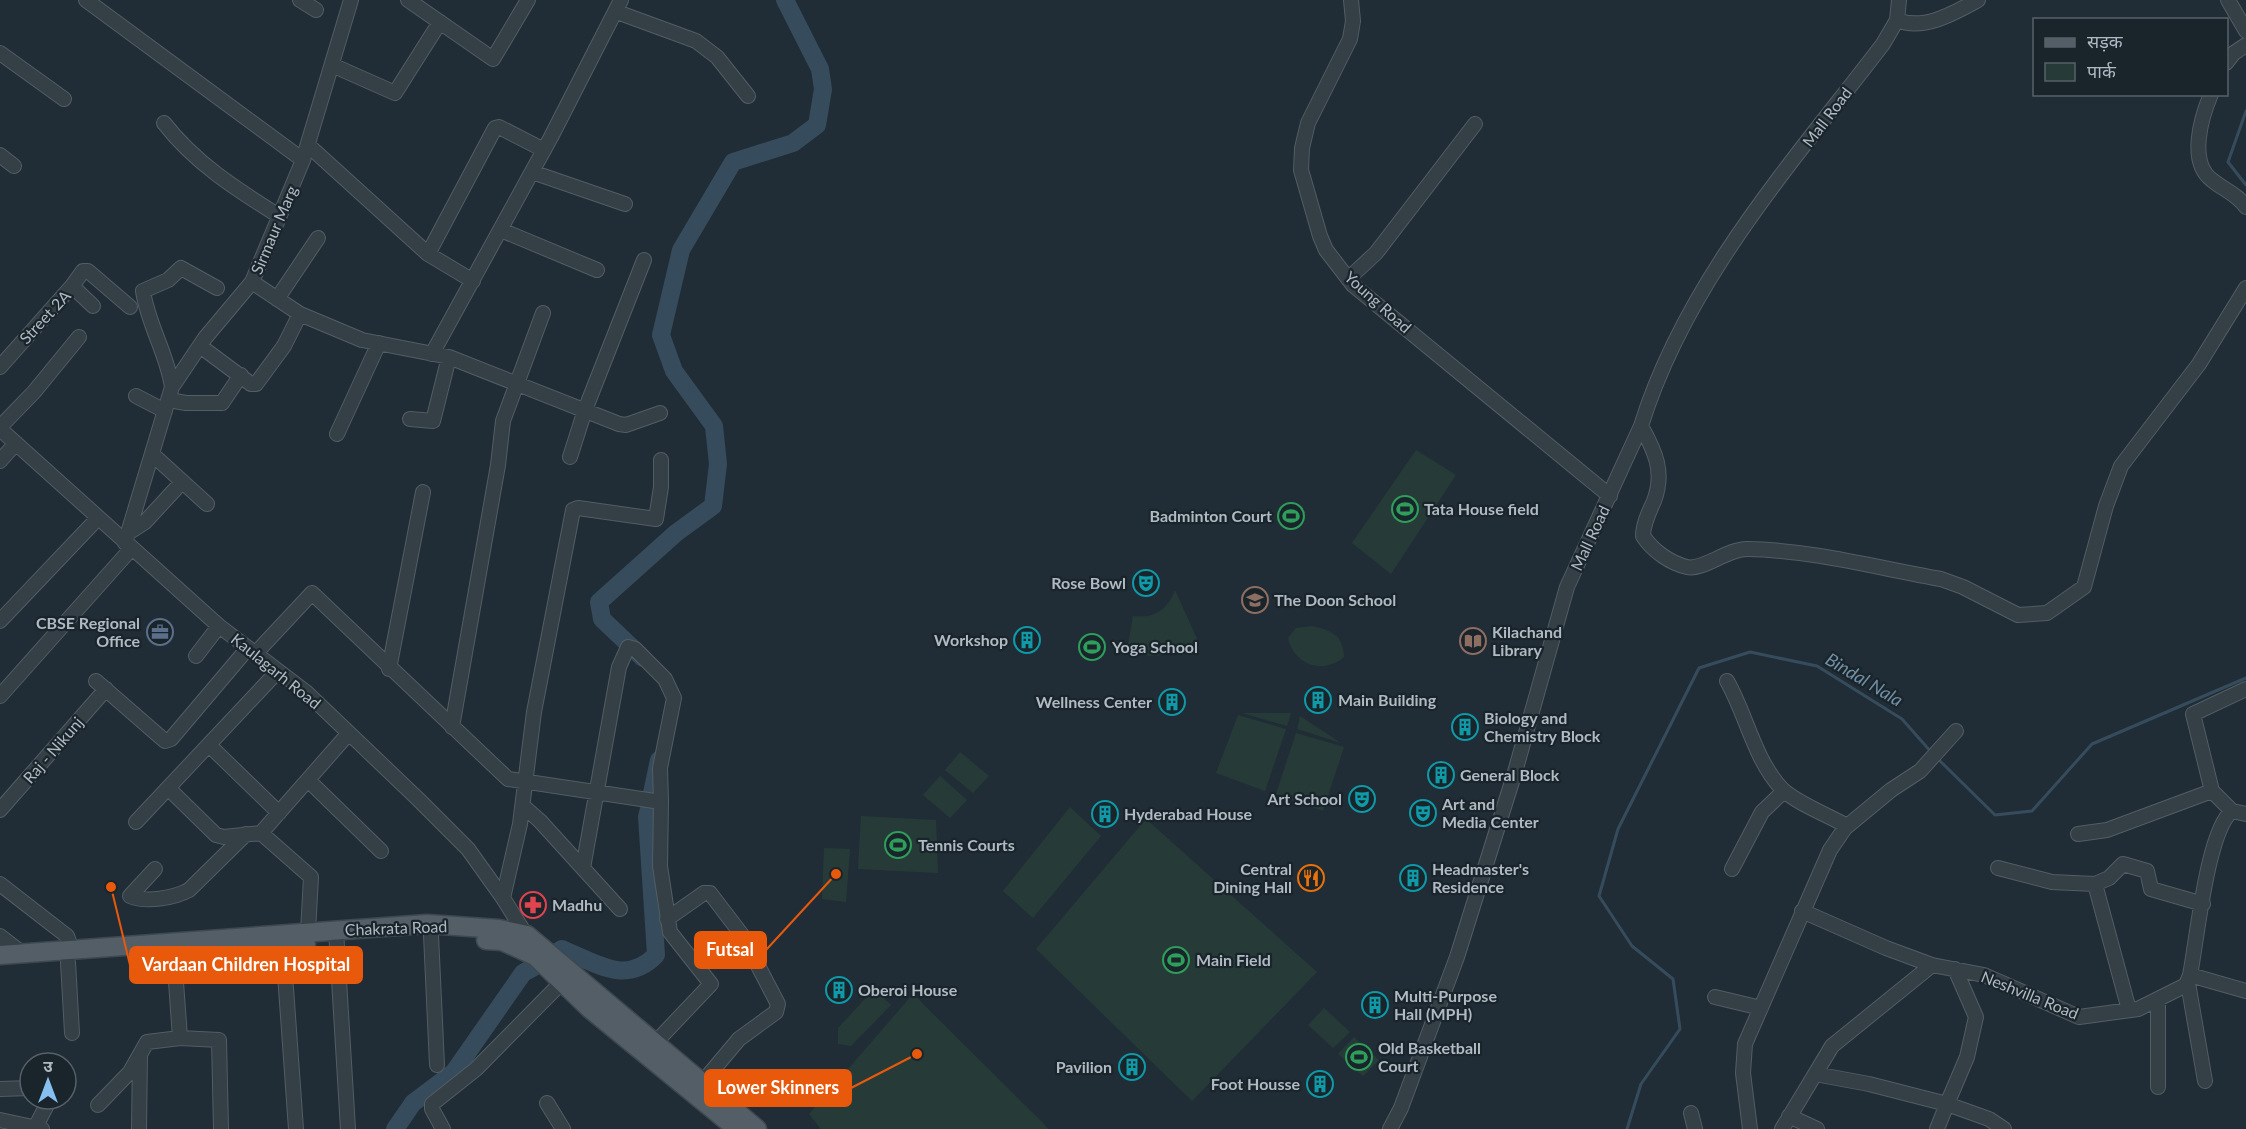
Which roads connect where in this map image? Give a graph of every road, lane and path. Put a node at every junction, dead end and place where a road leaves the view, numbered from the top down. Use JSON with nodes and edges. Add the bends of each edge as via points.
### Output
{"nodes":[{"id":1,"x":86,"y":0,"type":"edge"},
{"id":2,"x":300,"y":0,"type":"edge"},
{"id":3,"x":351,"y":0,"type":"edge"},
{"id":4,"x":408,"y":0,"type":"edge"},
{"id":5,"x":528,"y":0,"type":"edge"},
{"id":6,"x":1351,"y":0,"type":"edge"},
{"id":7,"x":1899,"y":0,"type":"edge"},
{"id":8,"x":1978,"y":0,"type":"edge"},
{"id":9,"x":2228,"y":0,"type":"edge"},
{"id":10,"x":619,"y":6,"type":"edge"},
{"id":11,"x":316,"y":10,"type":"dead end"},
{"id":12,"x":1897,"y":20,"type":"junction"},
{"id":13,"x":440,"y":22,"type":"junction"},
{"id":14,"x":2246,"y":31,"type":"edge"},
{"id":15,"x":2246,"y":45,"type":"edge"},
{"id":16,"x":0,"y":53,"type":"edge"},
{"id":17,"x":2228,"y":60,"type":"edge"},
{"id":18,"x":332,"y":65,"type":"junction"},
{"id":19,"x":748,"y":96,"type":"dead end"},
{"id":20,"x":2210,"y":96,"type":"edge"},
{"id":21,"x":64,"y":99,"type":"dead end"},
{"id":22,"x":164,"y":123,"type":"dead end"},
{"id":23,"x":1474,"y":124,"type":"dead end"},
{"id":24,"x":544,"y":150,"type":"junction"},
{"id":25,"x":306,"y":153,"type":"junction"},
{"id":26,"x":0,"y":155,"type":"edge"},
{"id":27,"x":14,"y":166,"type":"dead end"},
{"id":28,"x":532,"y":172,"type":"junction"},
{"id":29,"x":625,"y":204,"type":"dead end"},
{"id":30,"x":2246,"y":207,"type":"edge"},
{"id":31,"x":279,"y":216,"type":"junction"},
{"id":32,"x":501,"y":230,"type":"junction"},
{"id":33,"x":318,"y":238,"type":"dead end"},
{"id":34,"x":428,"y":254,"type":"junction"},
{"id":35,"x":644,"y":260,"type":"dead end"},
{"id":36,"x":597,"y":270,"type":"dead end"},
{"id":37,"x":1348,"y":279,"type":"junction"},
{"id":38,"x":474,"y":281,"type":"junction"},
{"id":39,"x":252,"y":282,"type":"junction"},
{"id":40,"x":72,"y":286,"type":"junction"},
{"id":41,"x":217,"y":288,"type":"dead end"},
{"id":42,"x":2246,"y":288,"type":"edge"},
{"id":43,"x":277,"y":299,"type":"junction"},
{"id":44,"x":93,"y":306,"type":"dead end"},
{"id":45,"x":130,"y":307,"type":"dead end"},
{"id":46,"x":543,"y":313,"type":"dead end"},
{"id":47,"x":300,"y":314,"type":"junction"},
{"id":48,"x":79,"y":337,"type":"dead end"},
{"id":49,"x":379,"y":343,"type":"junction"},
{"id":50,"x":200,"y":346,"type":"junction"},
{"id":51,"x":432,"y":354,"type":"junction"},
{"id":52,"x":449,"y":357,"type":"junction"},
{"id":53,"x":0,"y":367,"type":"edge"},
{"id":54,"x":241,"y":375,"type":"junction"},
{"id":55,"x":518,"y":382,"type":"junction"},
{"id":56,"x":136,"y":396,"type":"dead end"},
{"id":57,"x":169,"y":399,"type":"junction"},
{"id":58,"x":585,"y":410,"type":"junction"},
{"id":59,"x":660,"y":412,"type":"dead end"},
{"id":60,"x":410,"y":419,"type":"dead end"},
{"id":61,"x":1641,"y":426,"type":"junction"},
{"id":62,"x":0,"y":428,"type":"edge"},
{"id":63,"x":337,"y":434,"type":"dead end"},
{"id":64,"x":16,"y":443,"type":"junction"},
{"id":65,"x":152,"y":454,"type":"junction"},
{"id":66,"x":570,"y":457,"type":"dead end"},
{"id":67,"x":661,"y":460,"type":"dead end"},
{"id":68,"x":0,"y":461,"type":"edge"},
{"id":69,"x":182,"y":482,"type":"junction"},
{"id":70,"x":423,"y":492,"type":"dead end"},
{"id":71,"x":1610,"y":496,"type":"junction"},
{"id":72,"x":207,"y":504,"type":"dead end"},
{"id":73,"x":98,"y":518,"type":"junction"},
{"id":74,"x":128,"y":542,"type":"junction"},
{"id":75,"x":0,"y":621,"type":"edge"},
{"id":76,"x":219,"y":626,"type":"junction"},
{"id":77,"x":252,"y":651,"type":"junction"},
{"id":78,"x":196,"y":656,"type":"dead end"},
{"id":79,"x":389,"y":669,"type":"junction"},
{"id":80,"x":278,"y":671,"type":"junction"},
{"id":81,"x":1727,"y":681,"type":"dead end"},
{"id":82,"x":2246,"y":689,"type":"edge"},
{"id":83,"x":0,"y":696,"type":"edge"},
{"id":84,"x":452,"y":726,"type":"junction"},
{"id":85,"x":1956,"y":731,"type":"dead end"},
{"id":86,"x":349,"y":734,"type":"junction"},
{"id":87,"x":209,"y":745,"type":"junction"},
{"id":88,"x":308,"y":780,"type":"junction"},
{"id":89,"x":527,"y":781,"type":"junction"},
{"id":90,"x":168,"y":788,"type":"junction"},
{"id":91,"x":1784,"y":791,"type":"junction"},
{"id":92,"x":2212,"y":791,"type":"junction"},
{"id":93,"x":596,"y":793,"type":"junction"},
{"id":94,"x":661,"y":802,"type":"junction"},
{"id":95,"x":523,"y":806,"type":"junction"},
{"id":96,"x":0,"y":810,"type":"edge"},
{"id":97,"x":279,"y":813,"type":"junction"},
{"id":98,"x":2239,"y":813,"type":"edge"},
{"id":99,"x":136,"y":822,"type":"dead end"},
{"id":100,"x":1847,"y":826,"type":"junction"},
{"id":101,"x":261,"y":833,"type":"junction"},
{"id":102,"x":246,"y":834,"type":"junction"},
{"id":103,"x":2078,"y":834,"type":"dead end"},
{"id":104,"x":381,"y":850,"type":"dead end"},
{"id":105,"x":1998,"y":867,"type":"dead end"},
{"id":106,"x":583,"y":868,"type":"junction"},
{"id":107,"x":155,"y":869,"type":"dead end"},
{"id":108,"x":1732,"y":869,"type":"dead end"},
{"id":109,"x":0,"y":884,"type":"edge"},
{"id":110,"x":2095,"y":884,"type":"junction"},
{"id":111,"x":503,"y":898,"type":"junction"},
{"id":112,"x":2203,"y":904,"type":"junction"},
{"id":113,"x":620,"y":909,"type":"dead end"},
{"id":114,"x":1802,"y":911,"type":"junction"},
{"id":115,"x":667,"y":919,"type":"junction"},
{"id":116,"x":308,"y":932,"type":"junction"},
{"id":117,"x":431,"y":935,"type":"junction"},
{"id":118,"x":0,"y":936,"type":"edge"},
{"id":119,"x":337,"y":936,"type":"junction"},
{"id":120,"x":527,"y":936,"type":"junction"},
{"id":121,"x":283,"y":946,"type":"junction"},
{"id":122,"x":22,"y":953,"type":"junction"},
{"id":123,"x":174,"y":954,"type":"junction"},
{"id":124,"x":0,"y":955,"type":"edge"},
{"id":125,"x":70,"y":956,"type":"junction"},
{"id":126,"x":536,"y":956,"type":"junction"},
{"id":127,"x":1932,"y":965,"type":"junction"},
{"id":128,"x":0,"y":966,"type":"edge"},
{"id":129,"x":1955,"y":969,"type":"junction"},
{"id":130,"x":567,"y":977,"type":"junction"},
{"id":131,"x":2189,"y":979,"type":"junction"},
{"id":132,"x":2246,"y":991,"type":"edge"},
{"id":133,"x":1716,"y":997,"type":"dead end"},
{"id":134,"x":2158,"y":1001,"type":"junction"},
{"id":135,"x":1761,"y":1008,"type":"junction"},
{"id":136,"x":2129,"y":1010,"type":"junction"},
{"id":137,"x":72,"y":1033,"type":"dead end"},
{"id":138,"x":180,"y":1038,"type":"junction"},
{"id":139,"x":655,"y":1043,"type":"junction"},
{"id":140,"x":140,"y":1053,"type":"junction"},
{"id":141,"x":437,"y":1065,"type":"dead end"},
{"id":142,"x":1815,"y":1074,"type":"junction"},
{"id":143,"x":2205,"y":1081,"type":"dead end"},
{"id":144,"x":702,"y":1083,"type":"junction"},
{"id":145,"x":2158,"y":1086,"type":"dead end"},
{"id":146,"x":18,"y":1088,"type":"edge"},
{"id":147,"x":0,"y":1089,"type":"edge"},
{"id":148,"x":548,"y":1103,"type":"dead end"},
{"id":149,"x":1947,"y":1104,"type":"junction"},
{"id":150,"x":98,"y":1105,"type":"dead end"},
{"id":151,"x":46,"y":1111,"type":"edge"},
{"id":152,"x":1691,"y":1113,"type":"dead end"},
{"id":153,"x":1790,"y":1116,"type":"junction"},
{"id":154,"x":0,"y":1120,"type":"edge"},
{"id":155,"x":39,"y":1128,"type":"edge"},
{"id":156,"x":139,"y":1129,"type":"edge"},
{"id":157,"x":220,"y":1129,"type":"edge"},
{"id":158,"x":296,"y":1129,"type":"edge"},
{"id":159,"x":348,"y":1129,"type":"edge"},
{"id":160,"x":443,"y":1129,"type":"edge"},
{"id":161,"x":563,"y":1129,"type":"edge"},
{"id":162,"x":736,"y":1129,"type":"edge"},
{"id":163,"x":757,"y":1129,"type":"edge"},
{"id":164,"x":1390,"y":1129,"type":"edge"},
{"id":165,"x":1695,"y":1129,"type":"edge"},
{"id":166,"x":1750,"y":1129,"type":"edge"},
{"id":167,"x":1782,"y":1129,"type":"edge"},
{"id":168,"x":1818,"y":1129,"type":"edge"},
{"id":169,"x":1937,"y":1129,"type":"edge"},
{"id":170,"x":2004,"y":1129,"type":"edge"}],
"edges":[{"from":1,"to":25,"type":"street"},
{"from":2,"to":11,"type":"street"},
{"from":3,"to":18,"type":"street","name":"Sirmaur Marg"},
{"from":4,"to":13,"type":"street"},
{"from":5,"to":13,"type":"street","via":[[493,59]]},
{"from":6,"to":37,"type":"street","name":"Young Road","via":[[1350,39],[1308,123],[1301,170],[1326,250]]},
{"from":7,"to":12,"type":"street","name":"Mall Road"},
{"from":8,"to":12,"type":"street","via":[[1921,23]]},
{"from":9,"to":14,"type":"street"},
{"from":10,"to":19,"type":"street","via":[[708,48]]},
{"from":10,"to":24,"type":"street"},
{"from":12,"to":61,"type":"street","name":"Mall Road","via":[[1714,272],[1691,310]]},
{"from":13,"to":18,"type":"street","via":[[395,93]]},
{"from":15,"to":17,"type":"street"},
{"from":16,"to":21,"type":"street"},
{"from":18,"to":25,"type":"street","name":"Sirmaur Marg"},
{"from":20,"to":30,"type":"street","via":[[2199,140],[2203,169]]},
{"from":22,"to":31,"type":"street","via":[[180,144],[225,183]]},
{"from":23,"to":37,"type":"street","via":[[1376,253]]},
{"from":24,"to":28,"type":"street"},
{"from":24,"to":34,"type":"street","via":[[496,126]]},
{"from":25,"to":31,"type":"street","name":"Sirmaur Marg"},
{"from":25,"to":34,"type":"street"},
{"from":26,"to":27,"type":"street"},
{"from":28,"to":29,"type":"street"},
{"from":28,"to":32,"type":"street"},
{"from":31,"to":39,"type":"street","name":"Sirmaur Marg"},
{"from":32,"to":36,"type":"street"},
{"from":32,"to":38,"type":"street"},
{"from":33,"to":43,"type":"street"},
{"from":34,"to":38,"type":"street"},
{"from":35,"to":58,"type":"street"},
{"from":37,"to":71,"type":"street","name":"Young Road"},
{"from":38,"to":51,"type":"street"},
{"from":39,"to":43,"type":"street"},
{"from":39,"to":50,"type":"street","name":"Sirmaur Marg"},
{"from":40,"to":44,"type":"street","name":"Street 2A"},
{"from":40,"to":45,"type":"street","via":[[83,271],[88,271]]},
{"from":40,"to":53,"type":"street","name":"Street 2A"},
{"from":41,"to":57,"type":"street","via":[[181,268],[168,280],[143,291],[166,357]]},
{"from":42,"to":61,"type":"street","via":[[2199,364],[2121,466],[2084,587],[2047,613],[2018,615],[1941,579],[1784,552],[1744,549],[1688,568],[1663,556],[1643,536],[1660,469]]},
{"from":43,"to":47,"type":"street"},
{"from":46,"to":55,"type":"street"},
{"from":47,"to":49,"type":"street","via":[[362,340]]},
{"from":47,"to":54,"type":"street","via":[[284,346],[256,384]]},
{"from":48,"to":62,"type":"street"},
{"from":49,"to":51,"type":"street"},
{"from":49,"to":63,"type":"street"},
{"from":50,"to":54,"type":"street"},
{"from":50,"to":57,"type":"street","name":"Sirmaur Marg"},
{"from":51,"to":52,"type":"street"},
{"from":52,"to":55,"type":"street"},
{"from":52,"to":60,"type":"street","via":[[433,421]]},
{"from":54,"to":57,"type":"street","via":[[222,403],[186,404]]},
{"from":55,"to":58,"type":"street"},
{"from":55,"to":84,"type":"street","via":[[501,427],[498,465]]},
{"from":56,"to":57,"type":"street"},
{"from":57,"to":65,"type":"street","name":"Sirmaur Marg"},
{"from":58,"to":59,"type":"street","via":[[622,425]]},
{"from":58,"to":66,"type":"street"},
{"from":61,"to":71,"type":"street","name":"Mall Road"},
{"from":62,"to":64,"type":"street","name":"Kaulagarh Road"},
{"from":64,"to":68,"type":"street"},
{"from":64,"to":73,"type":"street","name":"Kaulagarh Road"},
{"from":65,"to":69,"type":"street"},
{"from":65,"to":74,"type":"street","name":"Sirmaur Marg"},
{"from":67,"to":89,"type":"street","via":[[656,519],[573,510],[534,712]]},
{"from":69,"to":72,"type":"street"},
{"from":69,"to":74,"type":"street"},
{"from":70,"to":79,"type":"street"},
{"from":71,"to":164,"type":"street","name":"Mall Road","via":[[1568,587],[1457,957]]},
{"from":73,"to":74,"type":"street","name":"Kaulagarh Road"},
{"from":73,"to":75,"type":"street"},
{"from":74,"to":76,"type":"street","name":"Kaulagarh Road"},
{"from":74,"to":83,"type":"street"},
{"from":76,"to":77,"type":"street","name":"Kaulagarh Road"},
{"from":76,"to":78,"type":"street"},
{"from":77,"to":79,"type":"street","via":[[312,593]]},
{"from":77,"to":80,"type":"street","name":"Kaulagarh Road"},
{"from":77,"to":96,"type":"street","name":"Raj - Nikunj","via":[[171,740],[165,741],[101,685]]},
{"from":79,"to":84,"type":"street"},
{"from":80,"to":86,"type":"street","name":"Kaulagarh Road"},
{"from":80,"to":87,"type":"street"},
{"from":81,"to":91,"type":"street","via":[[1740,704],[1754,745]]},
{"from":82,"to":92,"type":"street","via":[[2193,714]]},
{"from":84,"to":89,"type":"street","via":[[508,779]]},
{"from":85,"to":100,"type":"street","via":[[1931,761]]},
{"from":86,"to":88,"type":"street"},
{"from":86,"to":111,"type":"street","name":"Kaulagarh Road","via":[[468,849]]},
{"from":87,"to":90,"type":"street"},
{"from":87,"to":97,"type":"street"},
{"from":88,"to":97,"type":"street"},
{"from":88,"to":104,"type":"street"},
{"from":89,"to":93,"type":"street"},
{"from":89,"to":95,"type":"street"},
{"from":90,"to":99,"type":"street"},
{"from":90,"to":102,"type":"street","via":[[216,835]]},
{"from":91,"to":100,"type":"street"},
{"from":91,"to":108,"type":"street","via":[[1762,812]]},
{"from":92,"to":98,"type":"street"},
{"from":92,"to":103,"type":"street","via":[[2108,830]]},
{"from":93,"to":94,"type":"street"},
{"from":93,"to":94,"type":"street","via":[[618,667],[626,648],[633,648],[669,683],[674,698],[660,768]]},
{"from":93,"to":106,"type":"street"},
{"from":94,"to":115,"type":"street","via":[[660,866]]},
{"from":95,"to":106,"type":"street"},
{"from":95,"to":111,"type":"street"},
{"from":97,"to":101,"type":"street"},
{"from":98,"to":112,"type":"street","via":[[2220,826],[2213,844]]},
{"from":100,"to":114,"type":"street","via":[[1830,850]]},
{"from":101,"to":102,"type":"street"},
{"from":101,"to":116,"type":"street","via":[[311,877]]},
{"from":102,"to":107,"type":"street","via":[[179,896],[130,896]]},
{"from":105,"to":110,"type":"street","via":[[2052,882]]},
{"from":106,"to":113,"type":"street"},
{"from":109,"to":125,"type":"street","via":[[67,936]]},
{"from":110,"to":112,"type":"street","via":[[2109,878],[2123,864],[2130,865],[2147,871],[2151,889]]},
{"from":110,"to":136,"type":"street"},
{"from":111,"to":120,"type":"street","name":"Kaulagarh Road"},
{"from":112,"to":131,"type":"street"},
{"from":114,"to":127,"type":"street","name":"Neshvilla Road"},
{"from":114,"to":135,"type":"street"},
{"from":115,"to":139,"type":"street","via":[[675,939],[711,984]]},
{"from":115,"to":144,"type":"street","via":[[704,893],[710,893],[742,935],[778,1004],[776,1012],[739,1039]]},
{"from":116,"to":119,"type":"main road","name":"Chakrata Road"},
{"from":116,"to":125,"type":"main road","name":"Chakrata Road"},
{"from":117,"to":119,"type":"main road","name":"Chakrata Road"},
{"from":117,"to":126,"type":"main road","name":"Chakrata Road","via":[[502,941]]},
{"from":117,"to":141,"type":"street"},
{"from":118,"to":122,"type":"street"},
{"from":119,"to":120,"type":"main road","name":"Chakrata Road","via":[[427,924],[499,929]]},
{"from":119,"to":121,"type":"main road","name":"Chakrata Road"},
{"from":119,"to":159,"type":"street"},
{"from":120,"to":126,"type":"street","name":"Kaulagarh Road"},
{"from":120,"to":130,"type":"main road","name":"Chakrata Road"},
{"from":121,"to":123,"type":"main road","name":"Chakrata Road"},
{"from":121,"to":158,"type":"street"},
{"from":122,"to":124,"type":"main road","name":"Chakrata Road"},
{"from":122,"to":125,"type":"main road","name":"Chakrata Road"},
{"from":123,"to":125,"type":"main road","name":"Chakrata Road"},
{"from":123,"to":138,"type":"street"},
{"from":125,"to":128,"type":"main road","name":"Chakrata Road"},
{"from":125,"to":137,"type":"street"},
{"from":126,"to":130,"type":"main road","name":"Chakrata Road"},
{"from":127,"to":129,"type":"street","name":"Neshvilla Road"},
{"from":127,"to":142,"type":"street","via":[[1832,1046]]},
{"from":129,"to":136,"type":"street","name":"Neshvilla Road","via":[[1983,975],[2079,1017]]},
{"from":129,"to":149,"type":"street","via":[[1976,1017],[1967,1057]]},
{"from":130,"to":139,"type":"main road","name":"Chakrata Road"},
{"from":130,"to":160,"type":"street","via":[[476,1069],[432,1104]]},
{"from":130,"to":162,"type":"main road","name":"Chakrata Road","via":[[589,1008]]},
{"from":131,"to":132,"type":"street"},
{"from":131,"to":134,"type":"street","name":"Neshvilla Road"},
{"from":131,"to":143,"type":"street"},
{"from":133,"to":135,"type":"street"},
{"from":134,"to":136,"type":"street","name":"Neshvilla Road"},
{"from":134,"to":145,"type":"street"},
{"from":135,"to":166,"type":"street","via":[[1745,1044],[1743,1065]]},
{"from":138,"to":140,"type":"street","via":[[147,1042]]},
{"from":138,"to":157,"type":"street","via":[[219,1040]]},
{"from":139,"to":144,"type":"main road","name":"Chakrata Road"},
{"from":140,"to":150,"type":"street","via":[[117,1088]]},
{"from":140,"to":156,"type":"street"},
{"from":142,"to":149,"type":"street"},
{"from":142,"to":153,"type":"street"},
{"from":144,"to":163,"type":"main road","name":"Chakrata Road"},
{"from":146,"to":147,"type":"street"},
{"from":148,"to":161,"type":"street"},
{"from":149,"to":169,"type":"street"},
{"from":149,"to":170,"type":"street","via":[[1989,1119]]},
{"from":151,"to":155,"type":"street"},
{"from":152,"to":165,"type":"street"},
{"from":153,"to":167,"type":"street"},
{"from":153,"to":168,"type":"street"},
{"from":154,"to":155,"type":"street"}]}
